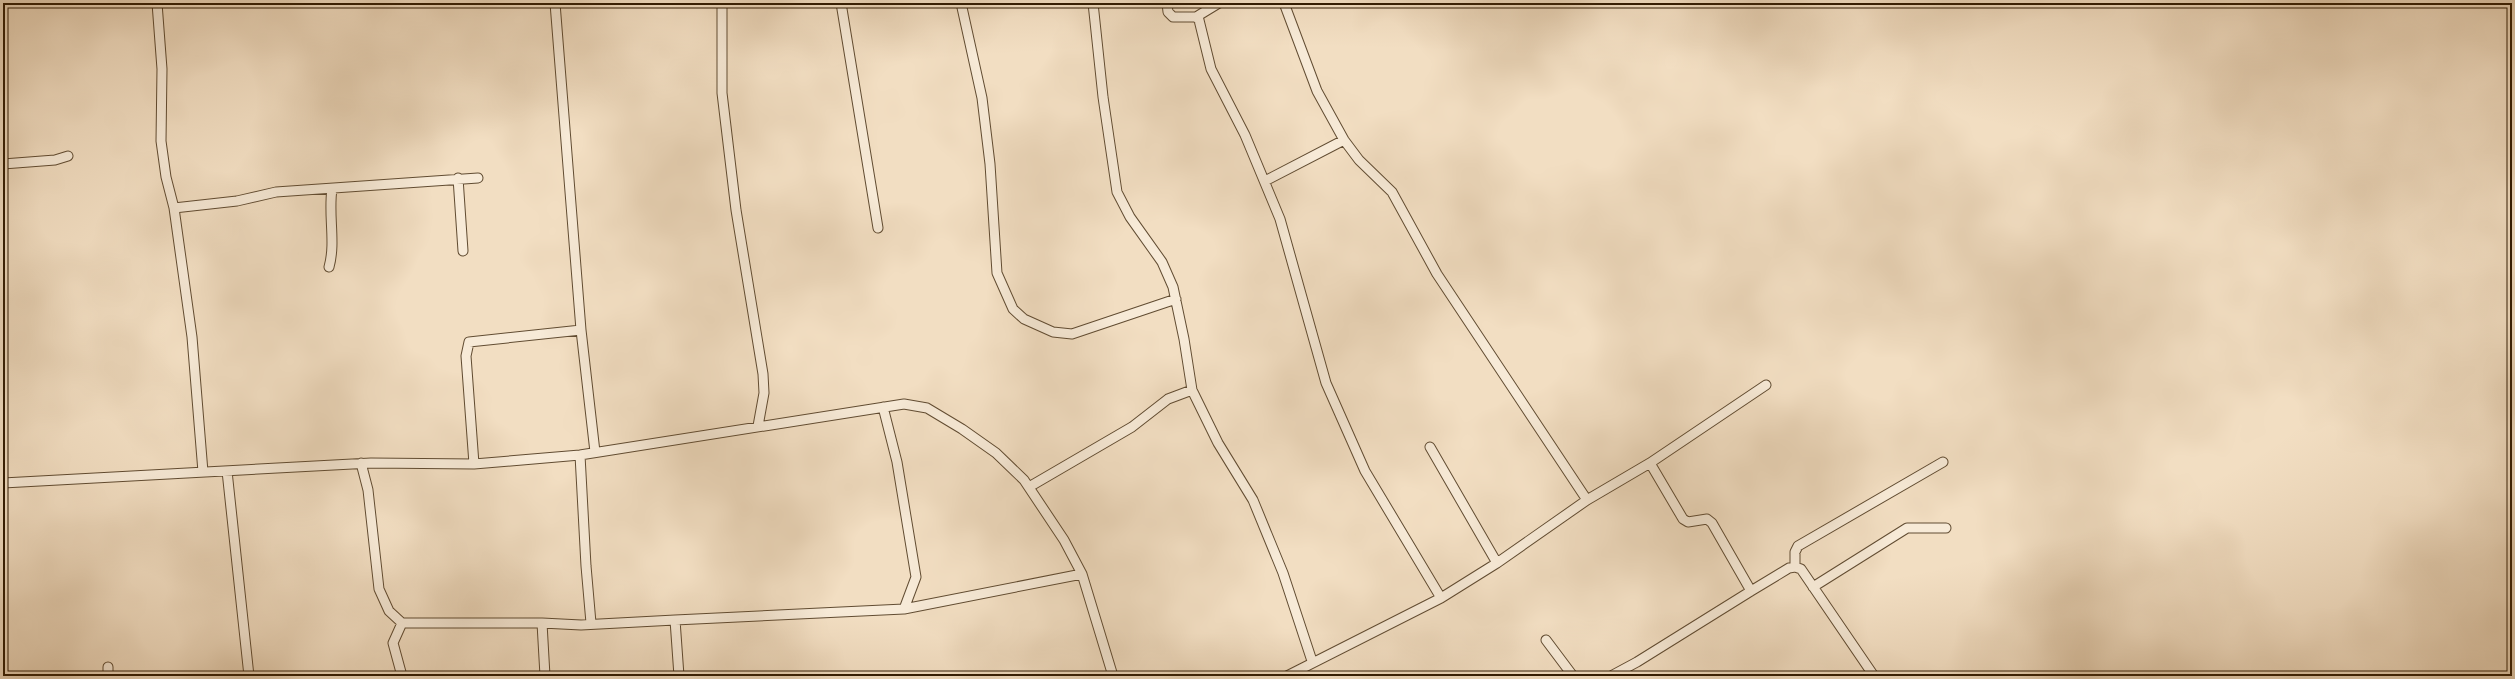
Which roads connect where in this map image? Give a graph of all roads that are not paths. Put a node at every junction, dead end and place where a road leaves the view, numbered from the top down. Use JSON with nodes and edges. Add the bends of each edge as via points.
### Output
{"nodes":[{"id":1,"x":157,"y":3,"type":"edge"},
{"id":2,"x":555,"y":3,"type":"edge"},
{"id":3,"x":722,"y":3,"type":"edge"},
{"id":4,"x":842,"y":3,"type":"edge"},
{"id":5,"x":961,"y":3,"type":"edge"},
{"id":6,"x":1093,"y":3,"type":"edge"},
{"id":7,"x":1167,"y":3,"type":"edge"},
{"id":8,"x":1219,"y":3,"type":"edge"},
{"id":9,"x":1284,"y":3,"type":"edge"},
{"id":10,"x":1196,"y":17,"type":"junction"},
{"id":11,"x":1344,"y":140,"type":"junction"},
{"id":12,"x":68,"y":156,"type":"dead end"},
{"id":13,"x":3,"y":164,"type":"edge"},
{"id":14,"x":458,"y":178,"type":"junction"},
{"id":15,"x":478,"y":178,"type":"dead end"},
{"id":16,"x":1265,"y":181,"type":"junction"},
{"id":17,"x":332,"y":189,"type":"junction"},
{"id":18,"x":174,"y":208,"type":"junction"},
{"id":19,"x":878,"y":228,"type":"dead end"},
{"id":20,"x":463,"y":251,"type":"dead end"},
{"id":21,"x":329,"y":267,"type":"dead end"},
{"id":22,"x":1176,"y":299,"type":"junction"},
{"id":23,"x":581,"y":330,"type":"junction"},
{"id":24,"x":1766,"y":386,"type":"dead end"},
{"id":25,"x":1192,"y":390,"type":"junction"},
{"id":26,"x":883,"y":407,"type":"junction"},
{"id":27,"x":758,"y":426,"type":"junction"},
{"id":28,"x":1430,"y":447,"type":"dead end"},
{"id":29,"x":595,"y":452,"type":"junction"},
{"id":30,"x":580,"y":455,"type":"junction"},
{"id":31,"x":1943,"y":462,"type":"dead end"},
{"id":32,"x":360,"y":463,"type":"junction"},
{"id":33,"x":1650,"y":463,"type":"junction"},
{"id":34,"x":474,"y":464,"type":"junction"},
{"id":35,"x":227,"y":471,"type":"junction"},
{"id":36,"x":203,"y":472,"type":"junction"},
{"id":37,"x":3,"y":483,"type":"edge"},
{"id":38,"x":1029,"y":487,"type":"junction"},
{"id":39,"x":1587,"y":500,"type":"junction"},
{"id":40,"x":1946,"y":528,"type":"dead end"},
{"id":41,"x":1497,"y":563,"type":"junction"},
{"id":42,"x":1795,"y":566,"type":"junction"},
{"id":43,"x":1082,"y":574,"type":"junction"},
{"id":44,"x":1814,"y":587,"type":"junction"},
{"id":45,"x":1751,"y":591,"type":"junction"},
{"id":46,"x":1441,"y":598,"type":"junction"},
{"id":47,"x":904,"y":609,"type":"junction"},
{"id":48,"x":675,"y":620,"type":"junction"},
{"id":49,"x":402,"y":623,"type":"junction"},
{"id":50,"x":542,"y":623,"type":"junction"},
{"id":51,"x":591,"y":623,"type":"junction"},
{"id":52,"x":1546,"y":640,"type":"dead end"},
{"id":53,"x":1312,"y":661,"type":"junction"},
{"id":54,"x":249,"y":676,"type":"edge"},
{"id":55,"x":402,"y":676,"type":"edge"},
{"id":56,"x":545,"y":676,"type":"edge"},
{"id":57,"x":679,"y":676,"type":"edge"},
{"id":58,"x":1113,"y":676,"type":"edge"},
{"id":59,"x":1289,"y":676,"type":"edge"},
{"id":60,"x":1573,"y":676,"type":"edge"},
{"id":61,"x":1611,"y":676,"type":"edge"},
{"id":62,"x":1874,"y":676,"type":"edge"}],
"edges":[{"from":1,"to":18,"type":"street","via":[[162,69],[161,141]]},
{"from":2,"to":23,"type":"street"},
{"from":3,"to":27,"type":"street","via":[[722,93],[736,210],[763,374],[764,393]]},
{"from":4,"to":19,"type":"street"},
{"from":5,"to":22,"type":"street","via":[[982,98],[990,164],[997,273],[1013,309],[1024,319],[1053,332],[1072,334]]},
{"from":6,"to":22,"type":"street","via":[[1117,192],[1130,217],[1162,262]]},
{"from":7,"to":10,"type":"street","via":[[1168,12],[1173,17]]},
{"from":8,"to":10,"type":"street"},
{"from":9,"to":11,"type":"street","via":[[1317,91]]},
{"from":10,"to":16,"type":"street","via":[[1211,69]]},
{"from":11,"to":16,"type":"street"},
{"from":11,"to":39,"type":"street","via":[[1359,160],[1392,192],[1437,274]]},
{"from":12,"to":13,"type":"street","via":[[55,160]]},
{"from":14,"to":15,"type":"street"},
{"from":14,"to":17,"type":"street"},
{"from":14,"to":20,"type":"street"},
{"from":16,"to":46,"type":"street","via":[[1280,219],[1326,383],[1365,471]]},
{"from":17,"to":18,"type":"street","via":[[276,192],[237,201]]},
{"from":17,"to":21,"type":"street","via":[[329,207],[332,257]]},
{"from":18,"to":36,"type":"street","via":[[192,337]]},
{"from":22,"to":25,"type":"street"},
{"from":23,"to":29,"type":"street"},
{"from":23,"to":34,"type":"street","via":[[469,342],[466,356]]},
{"from":24,"to":33,"type":"street"},
{"from":25,"to":38,"type":"street","via":[[1168,399],[1132,427]]},
{"from":25,"to":53,"type":"street","via":[[1218,443],[1253,500],[1283,573]]},
{"from":26,"to":27,"type":"street"},
{"from":26,"to":38,"type":"street","via":[[904,404],[928,408],[996,453]]},
{"from":26,"to":47,"type":"street","via":[[897,462],[916,577]]},
{"from":27,"to":29,"type":"street"},
{"from":28,"to":41,"type":"street"},
{"from":29,"to":30,"type":"street"},
{"from":30,"to":34,"type":"street"},
{"from":30,"to":51,"type":"street"},
{"from":31,"to":42,"type":"street","via":[[1798,546],[1795,552]]},
{"from":32,"to":34,"type":"street"},
{"from":32,"to":35,"type":"street"},
{"from":32,"to":49,"type":"street","via":[[368,490],[379,589],[389,611]]},
{"from":33,"to":39,"type":"street"},
{"from":33,"to":45,"type":"street","via":[[1683,520],[1688,522],[1708,519],[1712,523]]},
{"from":35,"to":36,"type":"street"},
{"from":35,"to":54,"type":"street"},
{"from":36,"to":37,"type":"street"},
{"from":38,"to":43,"type":"street","via":[[1064,540]]},
{"from":39,"to":41,"type":"street"},
{"from":40,"to":44,"type":"street","via":[[1907,528]]},
{"from":41,"to":46,"type":"street"},
{"from":42,"to":44,"type":"street","via":[[1801,569]]},
{"from":42,"to":45,"type":"street"},
{"from":43,"to":47,"type":"street"},
{"from":43,"to":58,"type":"street"},
{"from":44,"to":62,"type":"street"},
{"from":45,"to":61,"type":"street"},
{"from":46,"to":53,"type":"street"},
{"from":47,"to":48,"type":"street"},
{"from":48,"to":51,"type":"street"},
{"from":48,"to":57,"type":"street"},
{"from":49,"to":50,"type":"street"},
{"from":49,"to":55,"type":"street","via":[[393,644]]},
{"from":50,"to":51,"type":"street"},
{"from":50,"to":56,"type":"street"},
{"from":52,"to":60,"type":"street"},
{"from":53,"to":59,"type":"street"}]}
